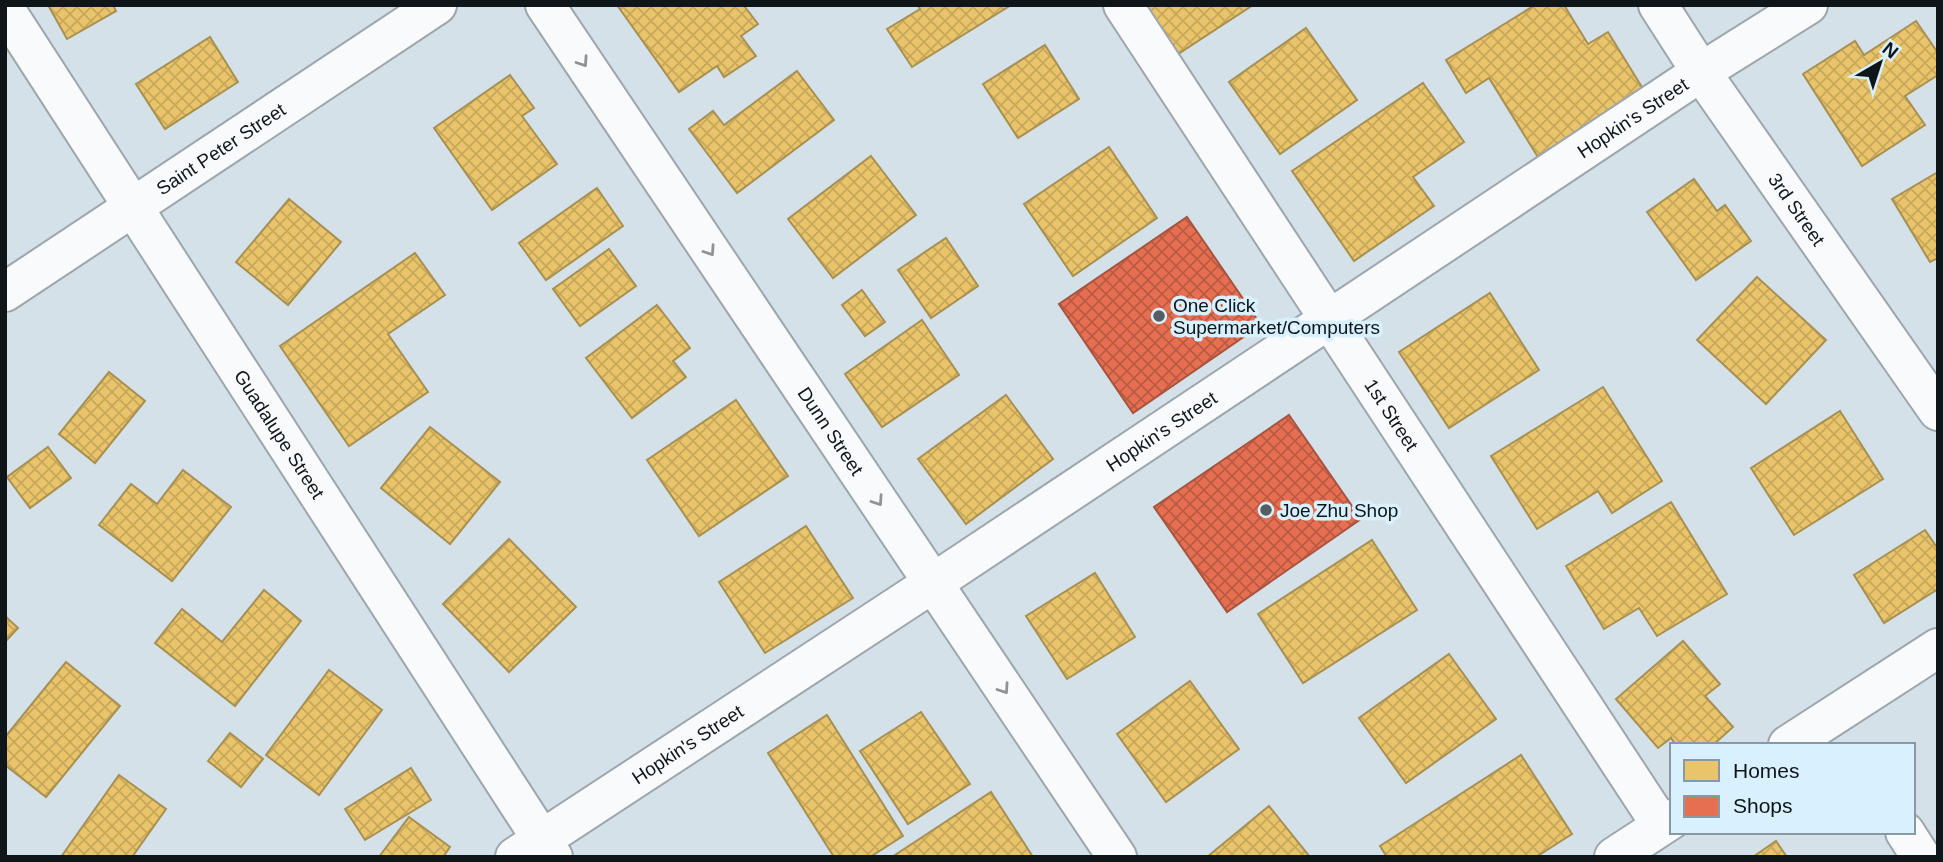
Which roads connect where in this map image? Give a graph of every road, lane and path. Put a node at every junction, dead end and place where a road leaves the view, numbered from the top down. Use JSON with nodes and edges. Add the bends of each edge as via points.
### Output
{"nodes":[{"id":1,"x":437,"y":5,"type":"edge"},
{"id":2,"x":545,"y":5,"type":"edge"},
{"id":3,"x":1123,"y":5,"type":"edge"},
{"id":4,"x":1658,"y":5,"type":"edge"},
{"id":5,"x":1808,"y":5,"type":"edge"},
{"id":6,"x":5,"y":9,"type":"edge"},
{"id":7,"x":1701,"y":72,"type":"junction"},
{"id":8,"x":133,"y":207,"type":"junction"},
{"id":9,"x":5,"y":292,"type":"edge"},
{"id":10,"x":1328,"y":318,"type":"junction"},
{"id":11,"x":1938,"y":411,"type":"edge"},
{"id":12,"x":933,"y":583,"type":"junction"},
{"id":13,"x":1938,"y":648,"type":"edge"},
{"id":14,"x":1837,"y":732,"type":"edge"},
{"id":15,"x":1796,"y":743,"type":"edge"},
{"id":16,"x":1667,"y":822,"type":"edge"},
{"id":17,"x":1906,"y":834,"type":"edge"},
{"id":18,"x":537,"y":851,"type":"edge"},
{"id":19,"x":1117,"y":857,"type":"edge"},
{"id":20,"x":1614,"y":857,"type":"edge"},
{"id":21,"x":1922,"y":857,"type":"edge"}],
"edges":[{"from":1,"to":8,"type":"street","name":"Saint Peter Street"},
{"from":2,"to":12,"type":"street","name":"Dunn Street","one_way":true},
{"from":3,"to":10,"type":"street","name":"1st Street"},
{"from":4,"to":7,"type":"street","name":"3rd Street"},
{"from":5,"to":7,"type":"street","name":"Hopkin's Street"},
{"from":6,"to":8,"type":"street","name":"Guadalupe Street"},
{"from":7,"to":10,"type":"street","name":"Hopkin's Street"},
{"from":7,"to":11,"type":"street","name":"3rd Street"},
{"from":8,"to":9,"type":"street","name":"Saint Peter Street"},
{"from":8,"to":18,"type":"street","name":"Guadalupe Street"},
{"from":10,"to":12,"type":"street","name":"Hopkin's Street"},
{"from":10,"to":16,"type":"street","name":"1st Street"},
{"from":12,"to":18,"type":"street","name":"Hopkin's Street"},
{"from":12,"to":19,"type":"street","name":"Dunn Street","one_way":true},
{"from":13,"to":14,"type":"street"},
{"from":14,"to":15,"type":"street"},
{"from":16,"to":20,"type":"street"},
{"from":17,"to":21,"type":"street"}]}
